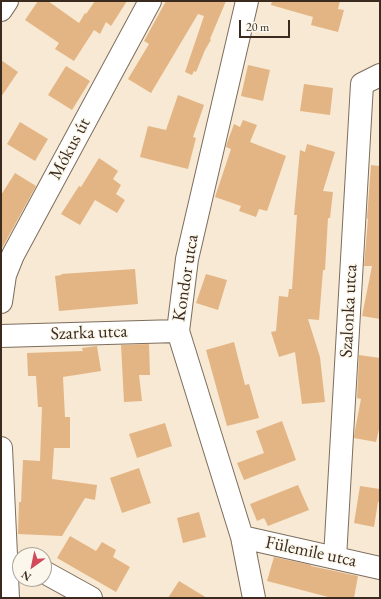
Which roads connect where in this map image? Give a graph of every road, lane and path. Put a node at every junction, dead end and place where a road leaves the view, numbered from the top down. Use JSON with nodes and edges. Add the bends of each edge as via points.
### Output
{"nodes":[{"id":1,"x":7,"y":1,"type":"edge"},
{"id":2,"x":150,"y":1,"type":"edge"},
{"id":3,"x":247,"y":1,"type":"edge"},
{"id":4,"x":1,"y":10,"type":"edge"},
{"id":5,"x":380,"y":75,"type":"edge"},
{"id":6,"x":1,"y":302,"type":"edge"},
{"id":7,"x":178,"y":331,"type":"junction"},
{"id":8,"x":1,"y":336,"type":"edge"},
{"id":9,"x":1,"y":448,"type":"edge"},
{"id":10,"x":242,"y":537,"type":"junction"},
{"id":11,"x":12,"y":547,"type":"edge"},
{"id":12,"x":335,"y":558,"type":"junction"},
{"id":13,"x":12,"y":564,"type":"edge"},
{"id":14,"x":380,"y":568,"type":"edge"},
{"id":15,"x":52,"y":576,"type":"edge"},
{"id":16,"x":8,"y":598,"type":"edge"},
{"id":17,"x":91,"y":598,"type":"edge"},
{"id":18,"x":254,"y":598,"type":"edge"}],
"edges":[{"from":1,"to":4,"type":"street"},
{"from":2,"to":6,"type":"street","name":"Mókus út","via":[[13,255],[5,275]]},
{"from":3,"to":7,"type":"street","name":"Kondor utca","via":[[187,259]]},
{"from":5,"to":12,"type":"street","name":"Szalonka utca","via":[[362,84]]},
{"from":7,"to":8,"type":"street","name":"Szarka utca"},
{"from":7,"to":10,"type":"street","name":"Kondor utca"},
{"from":9,"to":11,"type":"street"},
{"from":10,"to":12,"type":"street","name":"Fülemile utca"},
{"from":10,"to":18,"type":"street","name":"Kondor utca"},
{"from":12,"to":14,"type":"street","name":"Fülemile utca"},
{"from":13,"to":16,"type":"street"},
{"from":15,"to":17,"type":"street"}]}
